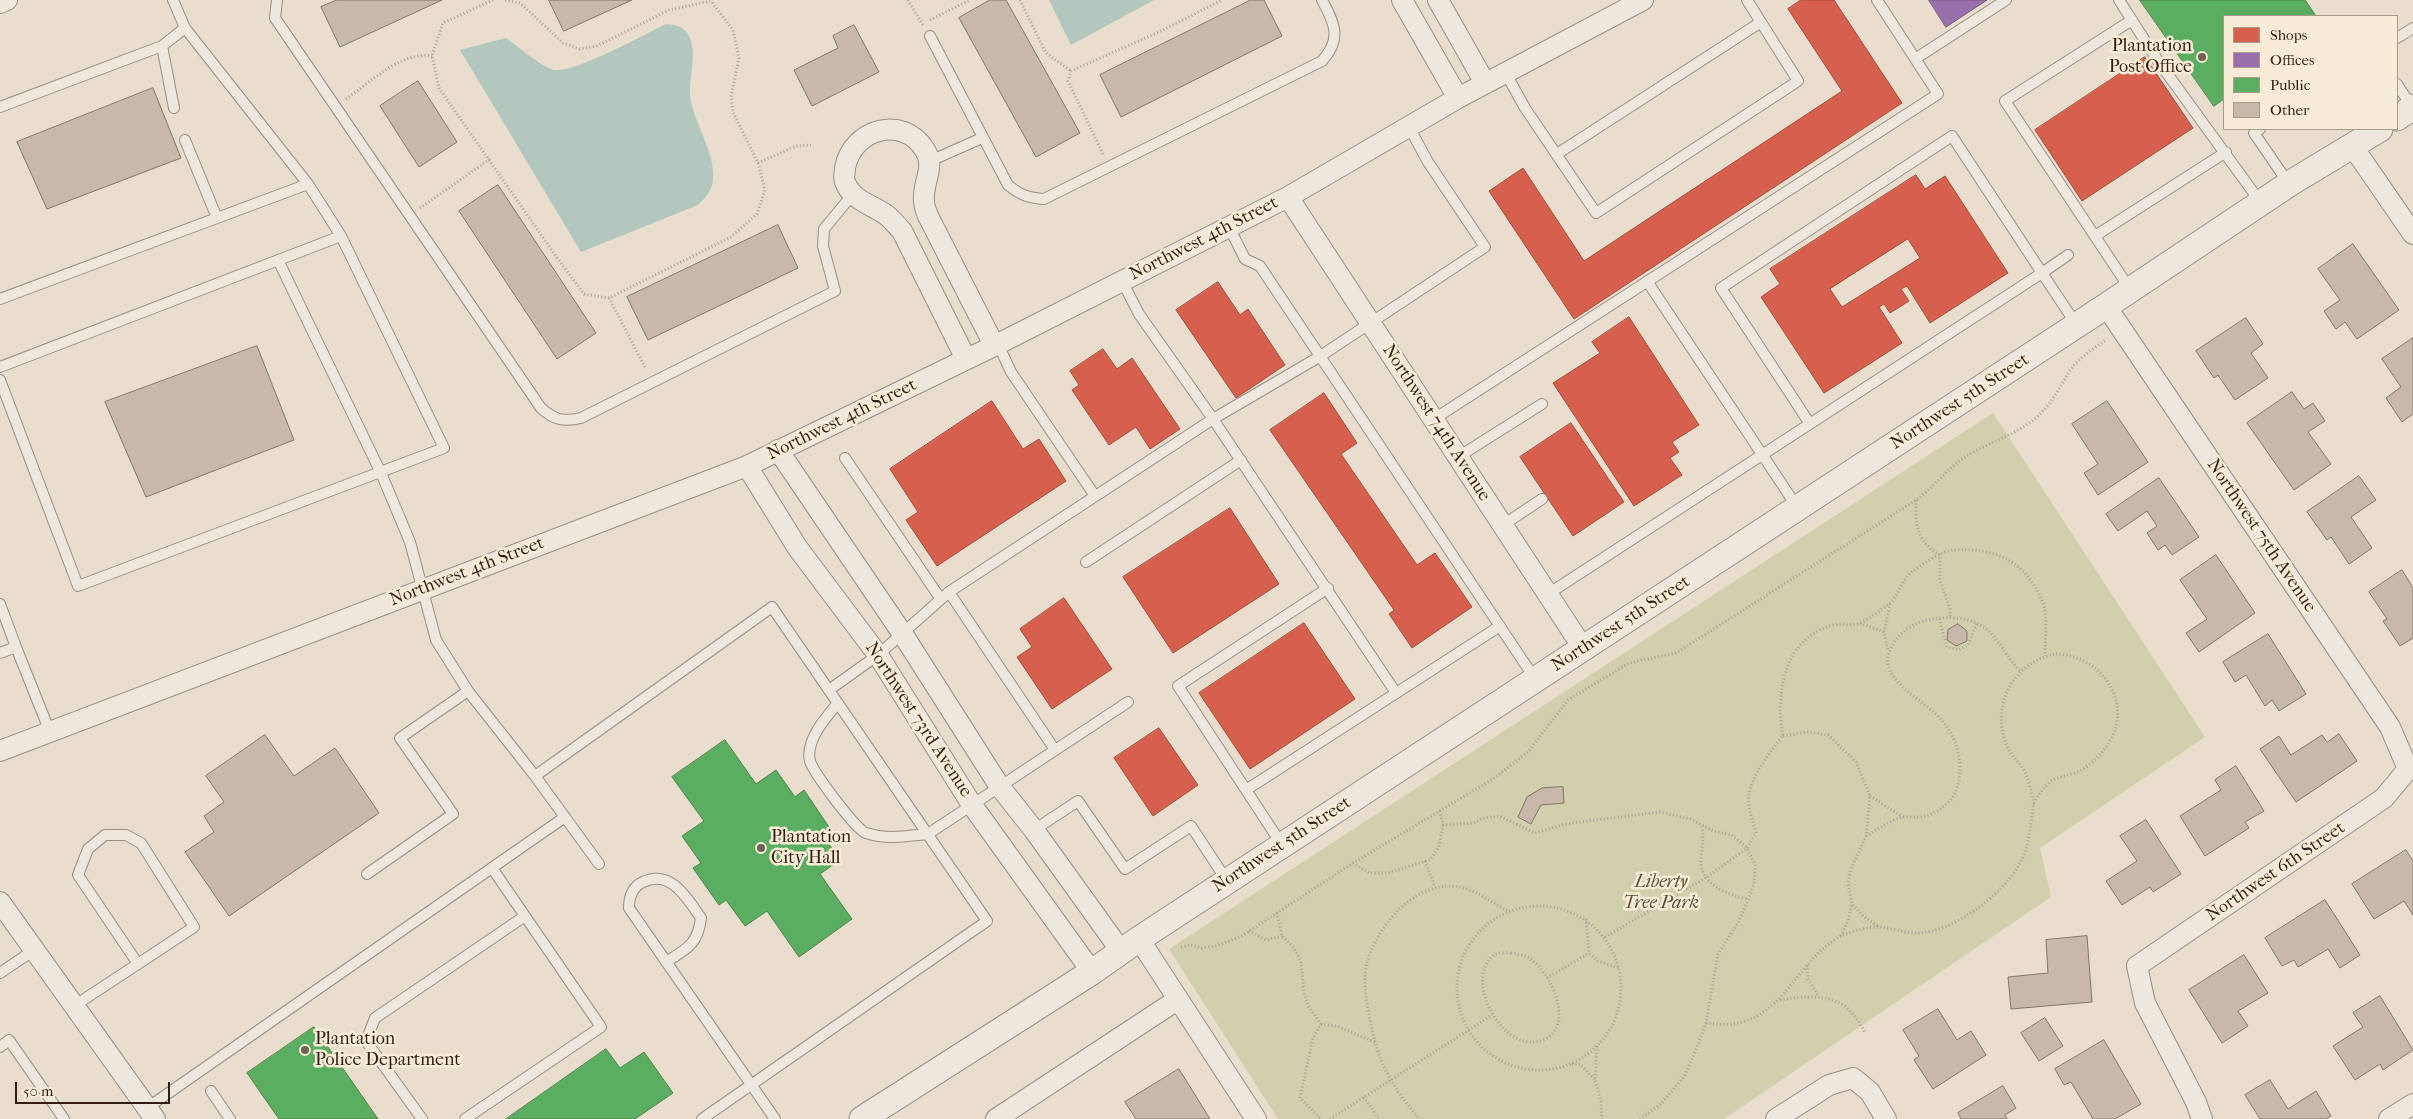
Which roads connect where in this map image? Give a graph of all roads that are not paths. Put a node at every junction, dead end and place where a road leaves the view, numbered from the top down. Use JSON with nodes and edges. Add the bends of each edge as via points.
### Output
{"nodes":[{"id":1,"x":7,"y":0,"type":"edge"},
{"id":2,"x":172,"y":0,"type":"edge"},
{"id":3,"x":276,"y":0,"type":"edge"},
{"id":4,"x":1322,"y":0,"type":"edge"},
{"id":5,"x":1402,"y":0,"type":"edge"},
{"id":6,"x":1438,"y":0,"type":"edge"},
{"id":7,"x":1643,"y":0,"type":"edge"},
{"id":8,"x":1747,"y":0,"type":"edge"},
{"id":9,"x":1877,"y":0,"type":"edge"},
{"id":10,"x":2006,"y":0,"type":"edge"},
{"id":11,"x":2119,"y":0,"type":"edge"},
{"id":12,"x":0,"y":3,"type":"edge"},
{"id":13,"x":2132,"y":20,"type":"junction"},
{"id":14,"x":1761,"y":22,"type":"junction"},
{"id":15,"x":185,"y":28,"type":"junction"},
{"id":16,"x":2413,"y":28,"type":"edge"},
{"id":17,"x":930,"y":36,"type":"road end"},
{"id":18,"x":2398,"y":37,"type":"edge"},
{"id":19,"x":162,"y":46,"type":"junction"},
{"id":20,"x":1916,"y":59,"type":"junction"},
{"id":21,"x":1505,"y":72,"type":"junction"},
{"id":22,"x":1485,"y":83,"type":"junction"},
{"id":23,"x":2398,"y":85,"type":"edge"},
{"id":24,"x":1458,"y":98,"type":"junction"},
{"id":25,"x":2413,"y":107,"type":"edge"},
{"id":26,"x":0,"y":108,"type":"edge"},
{"id":27,"x":174,"y":108,"type":"dead end"},
{"id":28,"x":2398,"y":117,"type":"edge"},
{"id":29,"x":1409,"y":127,"type":"junction"},
{"id":30,"x":2258,"y":130,"type":"edge"},
{"id":31,"x":2378,"y":130,"type":"edge"},
{"id":32,"x":982,"y":138,"type":"junction"},
{"id":33,"x":185,"y":140,"type":"dead end"},
{"id":34,"x":2353,"y":147,"type":"junction"},
{"id":35,"x":2226,"y":152,"type":"junction"},
{"id":36,"x":1557,"y":154,"type":"junction"},
{"id":37,"x":930,"y":161,"type":"junction"},
{"id":38,"x":308,"y":184,"type":"junction"},
{"id":39,"x":2288,"y":184,"type":"junction"},
{"id":40,"x":852,"y":195,"type":"junction"},
{"id":41,"x":1288,"y":197,"type":"junction"},
{"id":42,"x":2260,"y":203,"type":"junction"},
{"id":43,"x":217,"y":218,"type":"junction"},
{"id":44,"x":1230,"y":227,"type":"junction"},
{"id":45,"x":2413,"y":234,"type":"edge"},
{"id":46,"x":341,"y":236,"type":"junction"},
{"id":47,"x":2095,"y":236,"type":"junction"},
{"id":48,"x":2068,"y":255,"type":"dead end"},
{"id":49,"x":278,"y":260,"type":"junction"},
{"id":50,"x":2042,"y":273,"type":"junction"},
{"id":51,"x":1122,"y":281,"type":"junction"},
{"id":52,"x":1647,"y":282,"type":"junction"},
{"id":53,"x":2130,"y":290,"type":"junction"},
{"id":54,"x":0,"y":300,"type":"edge"},
{"id":55,"x":2106,"y":306,"type":"junction"},
{"id":56,"x":1371,"y":323,"type":"junction"},
{"id":57,"x":2077,"y":325,"type":"junction"},
{"id":58,"x":996,"y":344,"type":"junction"},
{"id":59,"x":1319,"y":356,"type":"junction"},
{"id":60,"x":966,"y":359,"type":"junction"},
{"id":61,"x":0,"y":366,"type":"edge"},
{"id":62,"x":0,"y":380,"type":"edge"},
{"id":63,"x":1542,"y":404,"type":"dead end"},
{"id":64,"x":1213,"y":419,"type":"junction"},
{"id":65,"x":1434,"y":420,"type":"junction"},
{"id":66,"x":1810,"y":424,"type":"junction"},
{"id":67,"x":778,"y":450,"type":"junction"},
{"id":68,"x":1763,"y":454,"type":"junction"},
{"id":69,"x":1458,"y":456,"type":"junction"},
{"id":70,"x":845,"y":458,"type":"dead end"},
{"id":71,"x":1241,"y":460,"type":"junction"},
{"id":72,"x":747,"y":466,"type":"junction"},
{"id":73,"x":381,"y":473,"type":"junction"},
{"id":74,"x":1095,"y":496,"type":"junction"},
{"id":75,"x":1542,"y":499,"type":"dead end"},
{"id":76,"x":1798,"y":508,"type":"junction"},
{"id":77,"x":1503,"y":526,"type":"junction"},
{"id":78,"x":1086,"y":562,"type":"dead end"},
{"id":79,"x":1328,"y":588,"type":"junction"},
{"id":80,"x":421,"y":590,"type":"junction"},
{"id":81,"x":1548,"y":594,"type":"junction"},
{"id":82,"x":944,"y":595,"type":"junction"},
{"id":83,"x":0,"y":604,"type":"edge"},
{"id":84,"x":1500,"y":626,"type":"junction"},
{"id":85,"x":902,"y":633,"type":"junction"},
{"id":86,"x":16,"y":647,"type":"junction"},
{"id":87,"x":1583,"y":648,"type":"junction"},
{"id":88,"x":0,"y":653,"type":"edge"},
{"id":89,"x":878,"y":655,"type":"junction"},
{"id":90,"x":1536,"y":679,"type":"junction"},
{"id":91,"x":829,"y":690,"type":"junction"},
{"id":92,"x":468,"y":691,"type":"junction"},
{"id":93,"x":1396,"y":693,"type":"junction"},
{"id":94,"x":1128,"y":702,"type":"dead end"},
{"id":95,"x":838,"y":703,"type":"junction"},
{"id":96,"x":50,"y":732,"type":"junction"},
{"id":97,"x":1055,"y":750,"type":"junction"},
{"id":98,"x":0,"y":751,"type":"edge"},
{"id":99,"x":2408,"y":770,"type":"joint"},
{"id":100,"x":535,"y":776,"type":"junction"},
{"id":101,"x":1000,"y":787,"type":"junction"},
{"id":102,"x":1246,"y":790,"type":"junction"},
{"id":103,"x":972,"y":805,"type":"junction"},
{"id":104,"x":565,"y":817,"type":"junction"},
{"id":105,"x":1034,"y":830,"type":"junction"},
{"id":106,"x":928,"y":834,"type":"junction"},
{"id":107,"x":1282,"y":845,"type":"junction"},
{"id":108,"x":599,"y":864,"type":"dead end"},
{"id":109,"x":492,"y":868,"type":"junction"},
{"id":110,"x":367,"y":874,"type":"dead end"},
{"id":111,"x":1227,"y":881,"type":"junction"},
{"id":112,"x":0,"y":902,"type":"edge"},
{"id":113,"x":525,"y":916,"type":"junction"},
{"id":114,"x":1130,"y":945,"type":"junction"},
{"id":115,"x":34,"y":950,"type":"junction"},
{"id":116,"x":666,"y":962,"type":"junction"},
{"id":117,"x":138,"y":964,"type":"junction"},
{"id":118,"x":1092,"y":972,"type":"junction"},
{"id":119,"x":0,"y":973,"type":"edge"},
{"id":120,"x":1177,"y":1000,"type":"junction"},
{"id":121,"x":74,"y":1006,"type":"junction"},
{"id":122,"x":0,"y":1047,"type":"edge"},
{"id":123,"x":752,"y":1085,"type":"junction"},
{"id":124,"x":211,"y":1092,"type":"dead end"},
{"id":125,"x":2413,"y":1104,"type":"edge"},
{"id":126,"x":151,"y":1113,"type":"edge"},
{"id":127,"x":64,"y":1119,"type":"edge"},
{"id":128,"x":230,"y":1119,"type":"edge"},
{"id":129,"x":422,"y":1119,"type":"edge"},
{"id":130,"x":465,"y":1119,"type":"edge"},
{"id":131,"x":702,"y":1119,"type":"edge"},
{"id":132,"x":776,"y":1119,"type":"edge"},
{"id":133,"x":862,"y":1119,"type":"edge"},
{"id":134,"x":996,"y":1119,"type":"edge"},
{"id":135,"x":1256,"y":1119,"type":"edge"},
{"id":136,"x":1776,"y":1119,"type":"edge"},
{"id":137,"x":1886,"y":1119,"type":"edge"},
{"id":138,"x":2202,"y":1119,"type":"edge"},
{"id":139,"x":2389,"y":1119,"type":"edge"}],
"edges":[{"from":1,"to":12,"type":"street"},
{"from":2,"to":15,"type":"lane"},
{"from":3,"to":40,"type":"lane","via":[[275,18],[541,408],[552,418],[568,421],[582,418],[835,291],[823,246],[824,229]]},
{"from":4,"to":32,"type":"lane","via":[[1333,20],[1335,36],[1331,50],[1322,61],[1044,199],[1018,194],[1008,186]]},
{"from":5,"to":24,"type":"street"},
{"from":6,"to":22,"type":"street"},
{"from":7,"to":21,"type":"street","name":"Northwest 4th Street"},
{"from":8,"to":14,"type":"lane"},
{"from":9,"to":20,"type":"lane"},
{"from":10,"to":20,"type":"lane"},
{"from":11,"to":13,"type":"lane"},
{"from":13,"to":35,"type":"lane","via":[[2158,61]]},
{"from":13,"to":47,"type":"lane","via":[[2005,101]]},
{"from":14,"to":36,"type":"lane"},
{"from":14,"to":36,"type":"lane","via":[[1798,81],[1596,213]]},
{"from":15,"to":19,"type":"lane"},
{"from":15,"to":38,"type":"lane"},
{"from":16,"to":18,"type":"lane"},
{"from":17,"to":32,"type":"lane"},
{"from":19,"to":26,"type":"lane"},
{"from":19,"to":27,"type":"lane"},
{"from":20,"to":52,"type":"lane","via":[[1938,94]]},
{"from":21,"to":22,"type":"street","name":"Northwest 4th Street"},
{"from":21,"to":36,"type":"lane"},
{"from":22,"to":24,"type":"street","name":"Northwest 4th Street"},
{"from":23,"to":25,"type":"lane"},
{"from":24,"to":29,"type":"street","name":"Northwest 4th Street"},
{"from":25,"to":28,"type":"street"},
{"from":29,"to":41,"type":"street","name":"Northwest 4th Street"},
{"from":29,"to":56,"type":"lane","via":[[1428,162],[1485,246]]},
{"from":30,"to":39,"type":"lane","via":[[2254,133]]},
{"from":31,"to":34,"type":"street","name":"Northwest 5th Street"},
{"from":32,"to":37,"type":"lane"},
{"from":33,"to":43,"type":"lane"},
{"from":34,"to":39,"type":"street","name":"Northwest 5th Street"},
{"from":34,"to":45,"type":"street"},
{"from":35,"to":42,"type":"lane"},
{"from":35,"to":47,"type":"lane"},
{"from":37,"to":40,"type":"street","via":[[915,138],[899,130],[883,129],[871,133],[853,149],[846,163],[843,180]]},
{"from":37,"to":58,"type":"street","via":[[924,201],[928,216]]},
{"from":38,"to":43,"type":"lane"},
{"from":38,"to":46,"type":"lane"},
{"from":39,"to":42,"type":"street","name":"Northwest 5th Street"},
{"from":40,"to":60,"type":"street","via":[[887,216],[902,230]]},
{"from":41,"to":44,"type":"street","name":"Northwest 4th Street"},
{"from":41,"to":56,"type":"street","name":"Northwest 74th Avenue"},
{"from":42,"to":53,"type":"street","name":"Northwest 5th Street"},
{"from":43,"to":54,"type":"lane"},
{"from":44,"to":51,"type":"street","name":"Northwest 4th Street"},
{"from":44,"to":59,"type":"lane","via":[[1245,259],[1260,266]]},
{"from":46,"to":49,"type":"lane"},
{"from":46,"to":73,"type":"lane","via":[[444,448]]},
{"from":47,"to":53,"type":"lane"},
{"from":48,"to":50,"type":"lane"},
{"from":49,"to":61,"type":"lane"},
{"from":49,"to":73,"type":"lane"},
{"from":50,"to":57,"type":"lane"},
{"from":50,"to":66,"type":"lane"},
{"from":50,"to":66,"type":"lane","via":[[1952,136],[1721,288]]},
{"from":51,"to":58,"type":"street","name":"Northwest 4th Street"},
{"from":51,"to":64,"type":"lane","via":[[1139,314]]},
{"from":52,"to":65,"type":"lane"},
{"from":52,"to":68,"type":"lane"},
{"from":53,"to":55,"type":"street","name":"Northwest 5th Street"},
{"from":55,"to":57,"type":"street","name":"Northwest 5th Street"},
{"from":55,"to":99,"type":"street","name":"Northwest 75th Avenue","via":[[2390,727]]},
{"from":56,"to":59,"type":"lane"},
{"from":56,"to":65,"type":"street","name":"Northwest 74th Avenue"},
{"from":57,"to":76,"type":"street","name":"Northwest 5th Street"},
{"from":58,"to":60,"type":"street","name":"Northwest 4th Street"},
{"from":58,"to":74,"type":"lane","via":[[1011,372]]},
{"from":59,"to":64,"type":"lane"},
{"from":59,"to":84,"type":"lane"},
{"from":60,"to":67,"type":"street","name":"Northwest 4th Street"},
{"from":62,"to":73,"type":"lane","via":[[78,586]]},
{"from":63,"to":69,"type":"lane"},
{"from":64,"to":71,"type":"lane"},
{"from":64,"to":74,"type":"lane"},
{"from":65,"to":69,"type":"street","name":"Northwest 74th Avenue"},
{"from":66,"to":68,"type":"lane"},
{"from":67,"to":72,"type":"street","name":"Northwest 4th Street"},
{"from":67,"to":85,"type":"street","name":"Northwest 73rd Avenue"},
{"from":68,"to":76,"type":"lane"},
{"from":68,"to":81,"type":"lane"},
{"from":69,"to":77,"type":"street","name":"Northwest 74th Avenue"},
{"from":70,"to":82,"type":"lane"},
{"from":71,"to":78,"type":"lane"},
{"from":71,"to":79,"type":"lane"},
{"from":72,"to":80,"type":"street","name":"Northwest 4th Street"},
{"from":72,"to":89,"type":"street","name":"Northwest 73rd Avenue","via":[[797,547]]},
{"from":73,"to":80,"type":"lane","via":[[410,542]]},
{"from":74,"to":82,"type":"lane"},
{"from":75,"to":77,"type":"lane"},
{"from":76,"to":87,"type":"street","name":"Northwest 5th Street"},
{"from":77,"to":81,"type":"street","name":"Northwest 74th Avenue"},
{"from":79,"to":93,"type":"lane"},
{"from":79,"to":102,"type":"lane","via":[[1178,686]]},
{"from":80,"to":92,"type":"lane","via":[[436,640]]},
{"from":80,"to":96,"type":"street","name":"Northwest 4th Street"},
{"from":81,"to":87,"type":"street","name":"Northwest 74th Avenue"},
{"from":82,"to":85,"type":"lane"},
{"from":82,"to":97,"type":"lane"},
{"from":83,"to":86,"type":"lane"},
{"from":84,"to":90,"type":"lane"},
{"from":84,"to":93,"type":"lane"},
{"from":85,"to":89,"type":"lane"},
{"from":85,"to":101,"type":"street","name":"Northwest 73rd Avenue"},
{"from":86,"to":88,"type":"lane"},
{"from":86,"to":96,"type":"lane"},
{"from":87,"to":90,"type":"street","name":"Northwest 5th Street"},
{"from":89,"to":91,"type":"lane"},
{"from":89,"to":103,"type":"street","name":"Northwest 73rd Avenue"},
{"from":90,"to":107,"type":"street","name":"Northwest 5th Street"},
{"from":91,"to":95,"type":"lane"},
{"from":91,"to":100,"type":"lane","via":[[772,607]]},
{"from":92,"to":100,"type":"lane"},
{"from":92,"to":110,"type":"lane","via":[[400,738],[453,814]]},
{"from":93,"to":102,"type":"lane"},
{"from":94,"to":97,"type":"lane"},
{"from":95,"to":106,"type":"lane"},
{"from":95,"to":106,"type":"lane","via":[[821,723],[812,741],[810,761],[848,818],[864,833],[889,838]]},
{"from":96,"to":98,"type":"street","name":"Northwest 4th Street"},
{"from":97,"to":101,"type":"lane"},
{"from":99,"to":138,"type":"street","name":"Northwest 6th Street","via":[[2384,798],[2137,966],[2145,1003]]},
{"from":100,"to":104,"type":"lane"},
{"from":101,"to":103,"type":"lane"},
{"from":101,"to":105,"type":"street","name":"Northwest 73rd Avenue"},
{"from":102,"to":107,"type":"lane"},
{"from":103,"to":106,"type":"lane"},
{"from":103,"to":118,"type":"street","name":"Northwest 73rd Avenue"},
{"from":104,"to":108,"type":"lane"},
{"from":104,"to":109,"type":"lane"},
{"from":105,"to":111,"type":"lane","via":[[1078,801],[1124,869],[1191,826]]},
{"from":105,"to":114,"type":"street","name":"Northwest 73rd Avenue"},
{"from":106,"to":123,"type":"lane","via":[[987,920]]},
{"from":107,"to":111,"type":"street","name":"Northwest 5th Street"},
{"from":109,"to":113,"type":"lane"},
{"from":109,"to":126,"type":"lane"},
{"from":111,"to":114,"type":"street","name":"Northwest 5th Street"},
{"from":112,"to":115,"type":"street"},
{"from":113,"to":129,"type":"lane","via":[[375,1018],[366,1040]]},
{"from":113,"to":130,"type":"lane","via":[[601,1027]]},
{"from":114,"to":118,"type":"street","name":"Northwest 5th Street"},
{"from":114,"to":120,"type":"street","name":"Northwest 73rd Avenue"},
{"from":115,"to":119,"type":"lane"},
{"from":115,"to":121,"type":"street"},
{"from":116,"to":116,"type":"lane","via":[[629,908],[630,896],[640,883],[653,878],[669,881],[682,892],[701,918],[699,933],[689,948]]},
{"from":116,"to":123,"type":"lane"},
{"from":117,"to":117,"type":"lane","via":[[194,926],[142,843],[126,834],[105,835],[88,849],[78,875]]},
{"from":117,"to":121,"type":"lane"},
{"from":118,"to":133,"type":"street","name":"Northwest 5th Street"},
{"from":120,"to":134,"type":"street"},
{"from":120,"to":135,"type":"street","name":"Northwest 73rd Avenue"},
{"from":121,"to":126,"type":"street"},
{"from":122,"to":127,"type":"lane","via":[[9,1040]]},
{"from":123,"to":131,"type":"lane"},
{"from":123,"to":132,"type":"lane"},
{"from":124,"to":128,"type":"lane"},
{"from":125,"to":139,"type":"street"},
{"from":136,"to":137,"type":"street","via":[[1829,1085],[1853,1078],[1870,1092]]}]}
